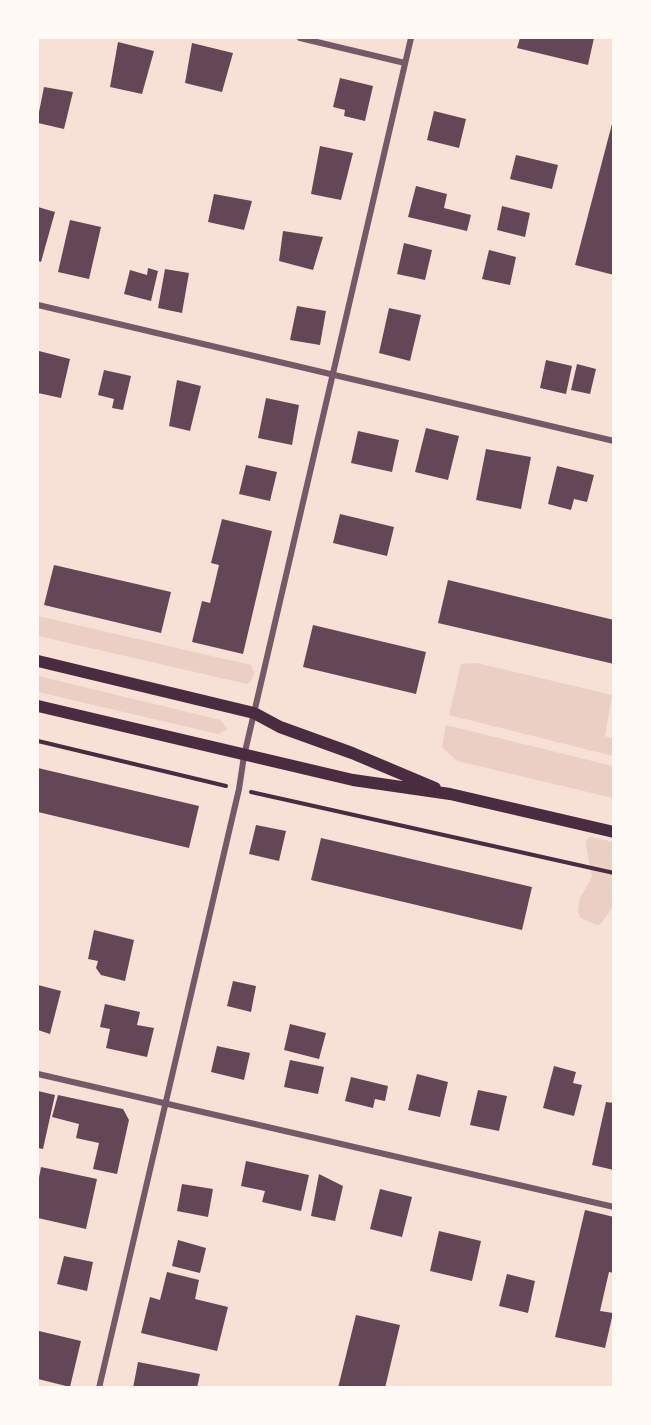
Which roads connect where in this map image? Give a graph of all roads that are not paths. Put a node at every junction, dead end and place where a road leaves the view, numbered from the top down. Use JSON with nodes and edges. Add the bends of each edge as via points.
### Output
{"nodes":[{"id":1,"x":300,"y":38,"type":"edge"},
{"id":2,"x":411,"y":38,"type":"edge"},
{"id":3,"x":405,"y":63,"type":"junction"},
{"id":4,"x":38,"y":305,"type":"edge"},
{"id":5,"x":333,"y":375,"type":"junction"},
{"id":6,"x":614,"y":441,"type":"edge"},
{"id":7,"x":38,"y":661,"type":"edge"},
{"id":8,"x":38,"y":706,"type":"edge"},
{"id":9,"x":254,"y":714,"type":"junction"},
{"id":10,"x":244,"y":756,"type":"junction"},
{"id":11,"x":450,"y":794,"type":"junction"},
{"id":12,"x":614,"y":832,"type":"edge"},
{"id":13,"x":38,"y":1074,"type":"edge"},
{"id":14,"x":165,"y":1103,"type":"junction"},
{"id":15,"x":614,"y":1207,"type":"edge"},
{"id":16,"x":99,"y":1388,"type":"edge"}],
"edges":[{"from":1,"to":3,"type":"street"},
{"from":2,"to":3,"type":"street"},
{"from":3,"to":5,"type":"street"},
{"from":4,"to":5,"type":"street"},
{"from":5,"to":6,"type":"street"},
{"from":5,"to":9,"type":"street"},
{"from":7,"to":9,"type":"main road"},
{"from":8,"to":10,"type":"main road"},
{"from":9,"to":10,"type":"street"},
{"from":9,"to":11,"type":"main road","via":[[280,728]]},
{"from":10,"to":11,"type":"main road","via":[[353,780]]},
{"from":10,"to":14,"type":"street"},
{"from":11,"to":12,"type":"main road"},
{"from":13,"to":14,"type":"street"},
{"from":14,"to":15,"type":"street"},
{"from":14,"to":16,"type":"street"}]}
